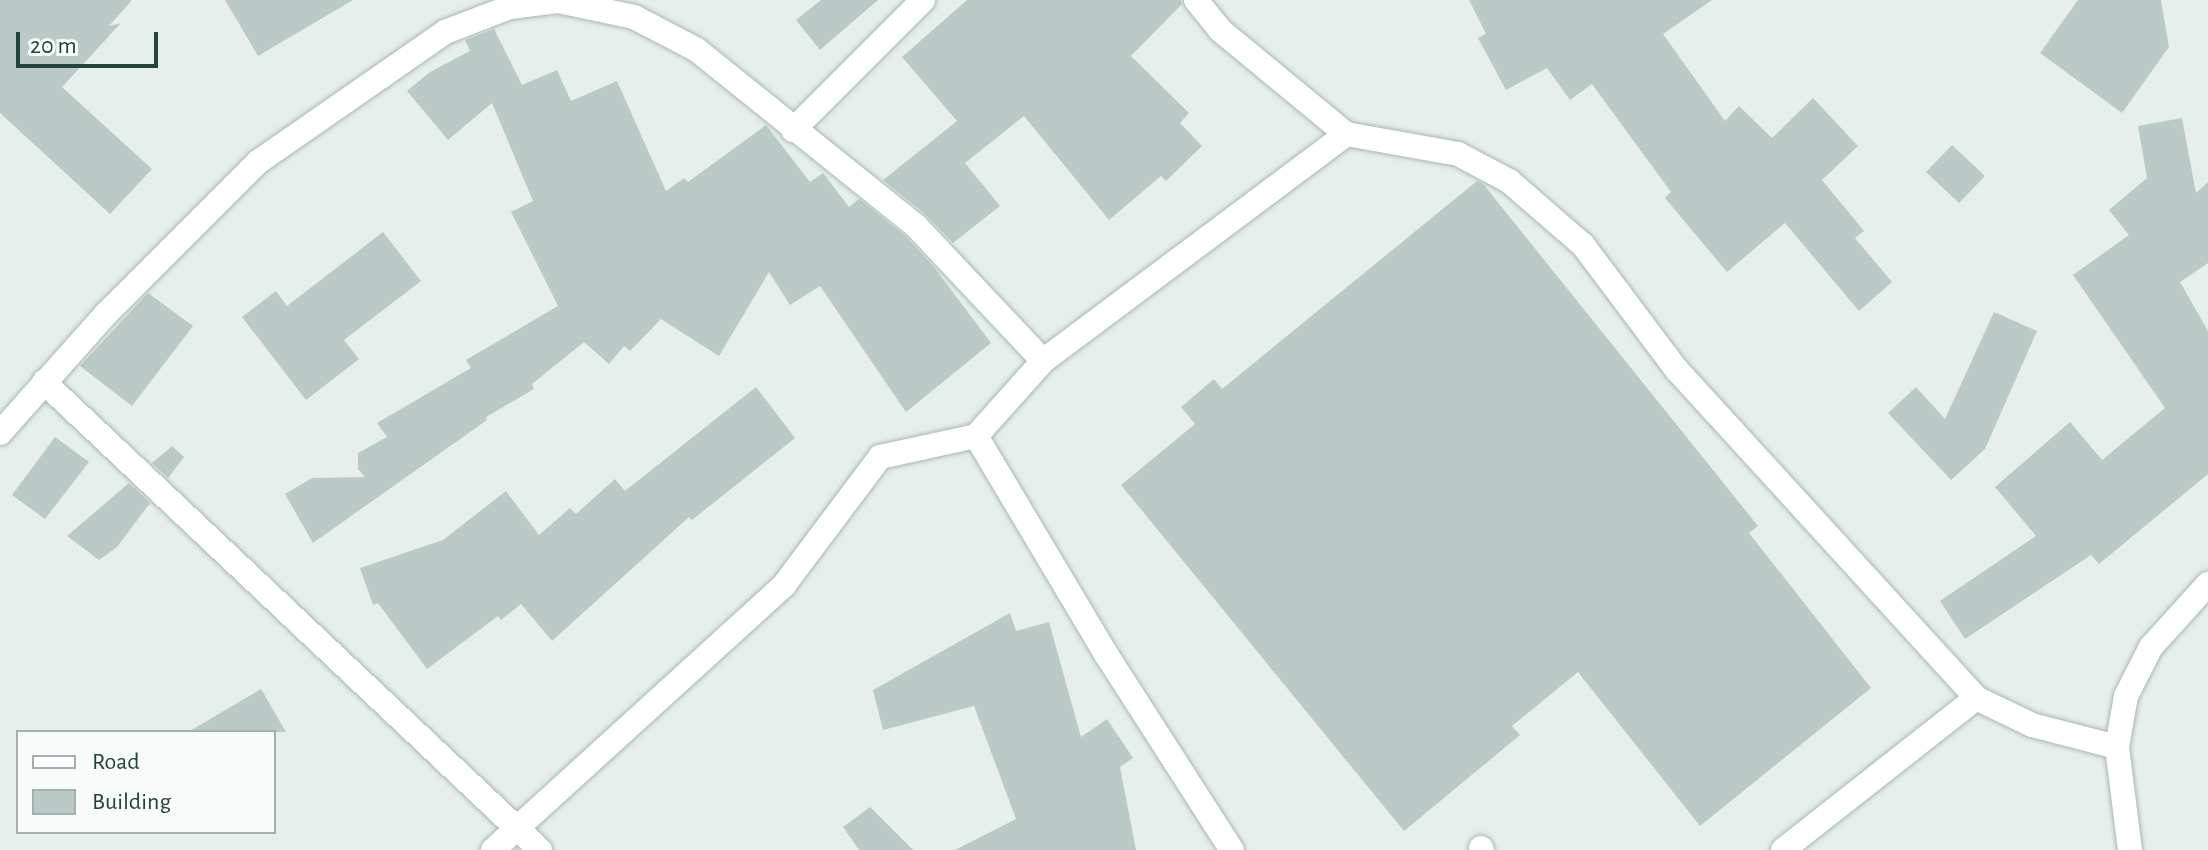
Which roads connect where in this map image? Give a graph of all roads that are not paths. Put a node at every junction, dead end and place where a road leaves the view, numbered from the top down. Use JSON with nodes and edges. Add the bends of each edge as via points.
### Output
{"nodes":[{"id":1,"x":923,"y":0,"type":"edge"},
{"id":2,"x":1196,"y":0,"type":"edge"},
{"id":3,"x":793,"y":130,"type":"junction"},
{"id":4,"x":1346,"y":134,"type":"junction"},
{"id":5,"x":1043,"y":361,"type":"junction"},
{"id":6,"x":44,"y":382,"type":"junction"},
{"id":7,"x":0,"y":433,"type":"edge"},
{"id":8,"x":976,"y":436,"type":"junction"},
{"id":9,"x":2208,"y":584,"type":"edge"},
{"id":10,"x":1976,"y":698,"type":"junction"},
{"id":11,"x":2117,"y":747,"type":"junction"},
{"id":12,"x":517,"y":826,"type":"junction"},
{"id":13,"x":493,"y":850,"type":"edge"},
{"id":14,"x":540,"y":850,"type":"edge"},
{"id":15,"x":1232,"y":850,"type":"edge"},
{"id":16,"x":1783,"y":850,"type":"edge"},
{"id":17,"x":2130,"y":850,"type":"edge"}],
"edges":[{"from":1,"to":3,"type":"street"},
{"from":2,"to":4,"type":"street","via":[[1220,30]]},
{"from":3,"to":5,"type":"street","via":[[915,225]]},
{"from":3,"to":6,"type":"street","via":[[697,50],[634,17],[558,1],[510,7],[445,32],[258,162]]},
{"from":4,"to":5,"type":"street"},
{"from":4,"to":10,"type":"street","via":[[1458,154],[1509,181],[1583,245],[1677,370]]},
{"from":5,"to":8,"type":"street"},
{"from":6,"to":7,"type":"street"},
{"from":6,"to":12,"type":"street"},
{"from":8,"to":12,"type":"street","via":[[880,457],[784,585]]},
{"from":8,"to":15,"type":"street","via":[[1114,667]]},
{"from":9,"to":11,"type":"street","via":[[2151,647],[2126,696]]},
{"from":10,"to":11,"type":"street","via":[[2032,725]]},
{"from":10,"to":16,"type":"street"},
{"from":11,"to":17,"type":"street"},
{"from":12,"to":13,"type":"street"},
{"from":12,"to":14,"type":"street"}]}
